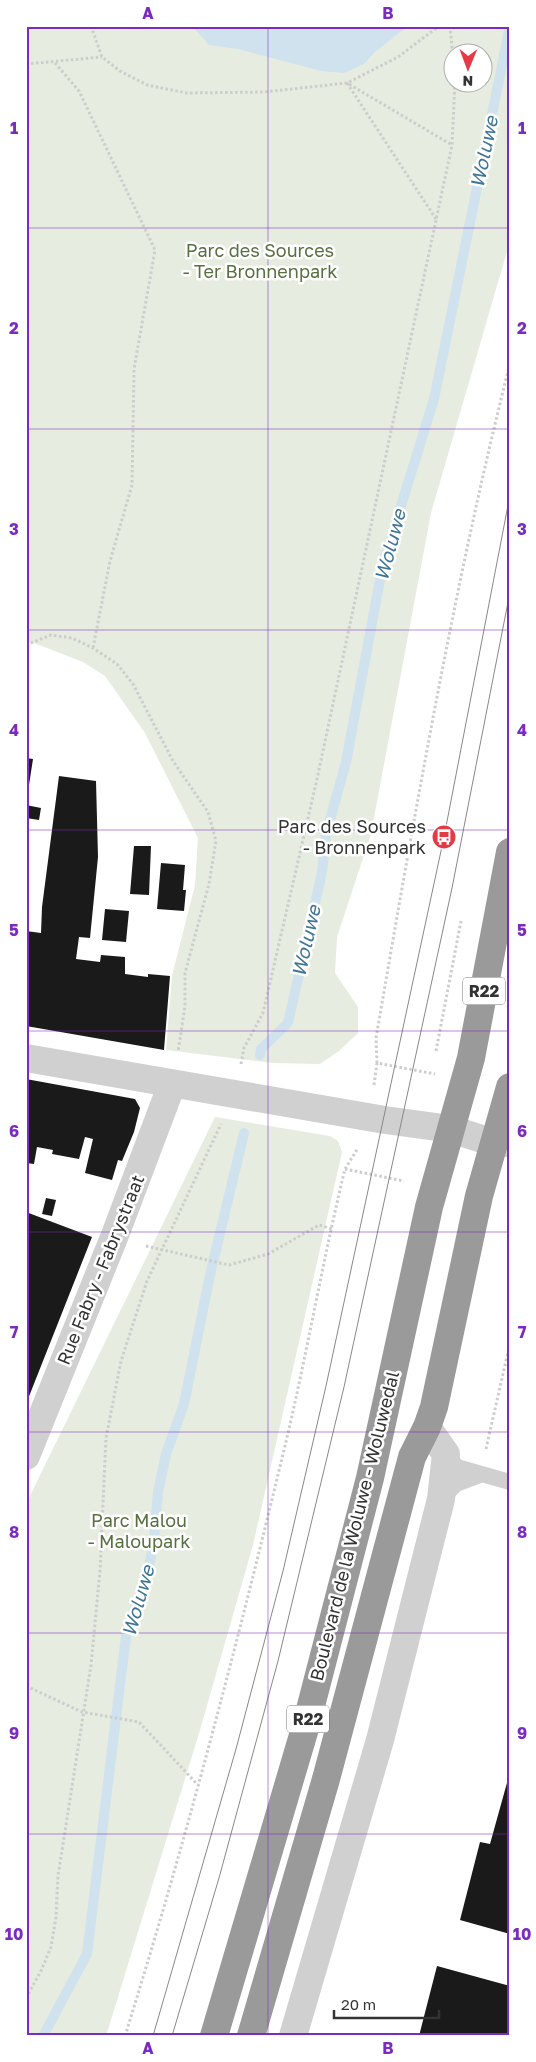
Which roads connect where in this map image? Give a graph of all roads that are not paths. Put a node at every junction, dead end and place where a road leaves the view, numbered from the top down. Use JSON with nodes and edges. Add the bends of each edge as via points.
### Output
{"nodes":[{"id":1,"x":510,"y":852,"type":"edge"},
{"id":2,"x":26,"y":1058,"type":"edge"},
{"id":3,"x":172,"y":1084,"type":"junction"},
{"id":4,"x":510,"y":1088,"type":"edge"},
{"id":5,"x":451,"y":1129,"type":"junction"},
{"id":6,"x":502,"y":1143,"type":"edge"},
{"id":7,"x":427,"y":1427,"type":"junction"},
{"id":8,"x":446,"y":1454,"type":"junction"},
{"id":9,"x":26,"y":1456,"type":"edge"},
{"id":10,"x":480,"y":1476,"type":"junction"},
{"id":11,"x":510,"y":1482,"type":"edge"},
{"id":12,"x":441,"y":1499,"type":"junction"},
{"id":13,"x":214,"y":2036,"type":"edge"},
{"id":14,"x":251,"y":2036,"type":"edge"},
{"id":15,"x":293,"y":2036,"type":"edge"}],
"edges":[{"from":1,"to":5,"type":"highway","number":"R22","via":[[473,1047]]},
{"from":2,"to":3,"type":"street"},
{"from":3,"to":5,"type":"street"},
{"from":3,"to":9,"type":"street","name":"Rue Fabry - Fabrystraat"},
{"from":4,"to":6,"type":"highway","number":"R22"},
{"from":5,"to":6,"type":"street"},
{"from":5,"to":13,"type":"highway","name":"Boulevard de la Woluwe - Woluwedal","number":"R22","via":[[429,1207],[370,1478],[308,1715]]},
{"from":6,"to":7,"type":"highway","name":"Boulevard de la Woluwe - Woluwedal","number":"R22","via":[[479,1196]]},
{"from":7,"to":8,"type":"street"},
{"from":7,"to":14,"type":"highway","name":"Boulevard de la Woluwe - Woluwedal","number":"R22","via":[[412,1457],[326,1780]]},
{"from":8,"to":10,"type":"lane","via":[[457,1467]]},
{"from":8,"to":12,"type":"street"},
{"from":10,"to":11,"type":"lane"},
{"from":10,"to":12,"type":"lane","via":[[456,1484]]},
{"from":12,"to":15,"type":"street","via":[[380,1740]]}]}
